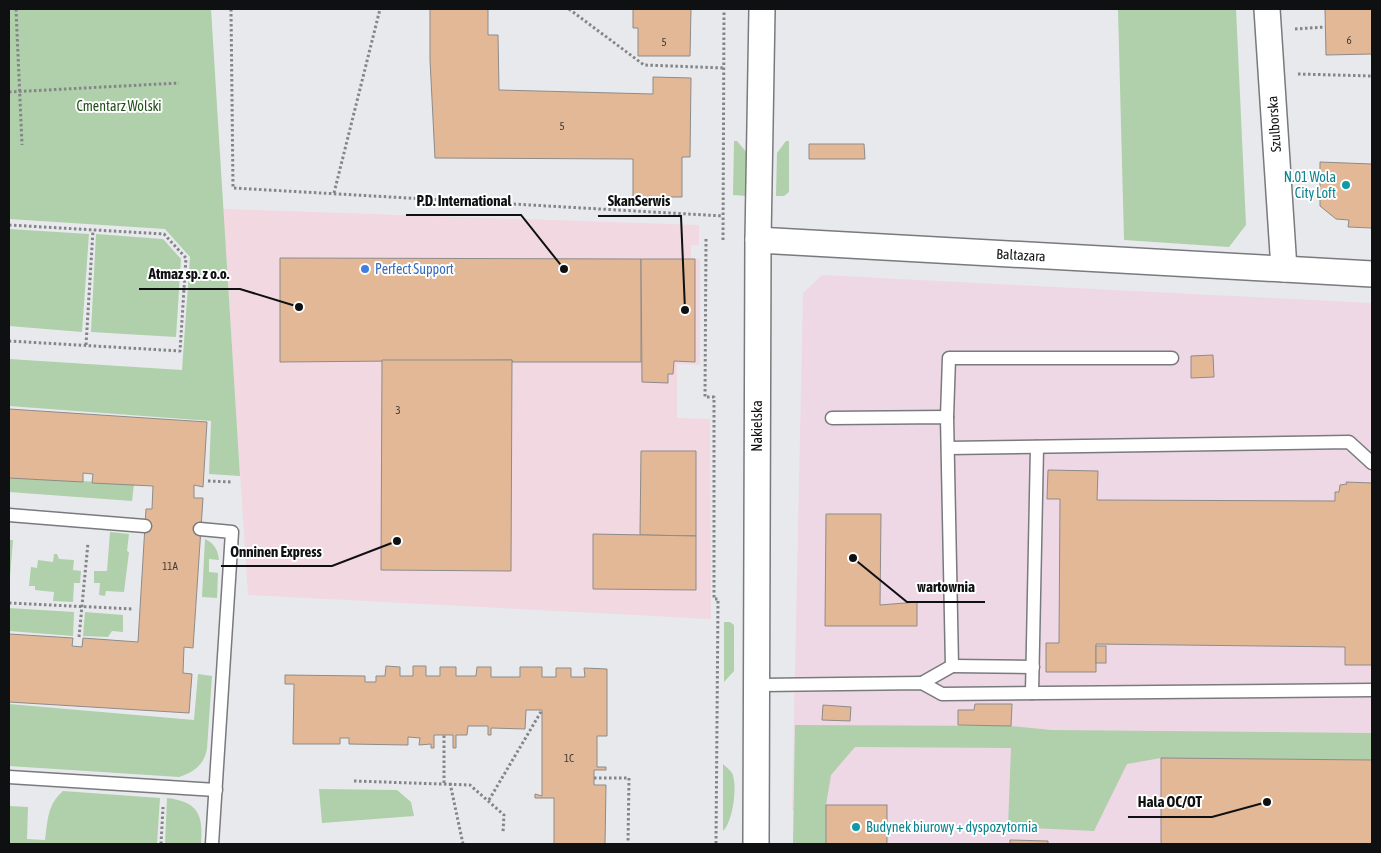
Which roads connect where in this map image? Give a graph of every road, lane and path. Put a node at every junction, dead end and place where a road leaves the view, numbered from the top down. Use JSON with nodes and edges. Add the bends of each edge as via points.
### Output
{"nodes":[{"id":1,"x":16,"y":9,"type":"edge"},
{"id":2,"x":231,"y":9,"type":"edge"},
{"id":3,"x":380,"y":9,"type":"edge"},
{"id":4,"x":569,"y":9,"type":"edge"},
{"id":5,"x":724,"y":9,"type":"edge"},
{"id":6,"x":762,"y":9,"type":"edge"},
{"id":7,"x":1267,"y":9,"type":"edge"},
{"id":8,"x":1325,"y":27,"type":"dead end"},
{"id":9,"x":1292,"y":29,"type":"dead end"},
{"id":10,"x":724,"y":68,"type":"junction"},
{"id":11,"x":1270,"y":73,"type":"junction"},
{"id":12,"x":1372,"y":76,"type":"edge"},
{"id":13,"x":179,"y":83,"type":"dead end"},
{"id":14,"x":20,"y":91,"type":"junction"},
{"id":15,"x":9,"y":92,"type":"edge"},
{"id":16,"x":22,"y":145,"type":"dead end"},
{"id":17,"x":334,"y":193,"type":"junction"},
{"id":18,"x":723,"y":216,"type":"junction"},
{"id":19,"x":9,"y":225,"type":"edge"},
{"id":20,"x":93,"y":230,"type":"junction"},
{"id":21,"x":706,"y":239,"type":"dead end"},
{"id":22,"x":723,"y":240,"type":"dead end"},
{"id":23,"x":758,"y":240,"type":"junction"},
{"id":24,"x":1284,"y":269,"type":"junction"},
{"id":25,"x":1372,"y":274,"type":"edge"},
{"id":26,"x":9,"y":341,"type":"edge"},
{"id":27,"x":86,"y":345,"type":"junction"},
{"id":28,"x":1172,"y":358,"type":"dead end"},
{"id":29,"x":947,"y":417,"type":"junction"},
{"id":30,"x":832,"y":418,"type":"dead end"},
{"id":31,"x":1037,"y":447,"type":"junction"},
{"id":32,"x":948,"y":448,"type":"junction"},
{"id":33,"x":1372,"y":463,"type":"edge"},
{"id":34,"x":208,"y":481,"type":"dead end"},
{"id":35,"x":232,"y":482,"type":"dead end"},
{"id":36,"x":9,"y":515,"type":"edge"},
{"id":37,"x":90,"y":521,"type":"junction"},
{"id":38,"x":145,"y":526,"type":"dead end"},
{"id":39,"x":200,"y":530,"type":"dead end"},
{"id":40,"x":9,"y":603,"type":"edge"},
{"id":41,"x":82,"y":608,"type":"junction"},
{"id":42,"x":134,"y":609,"type":"dead end"},
{"id":43,"x":79,"y":636,"type":"dead end"},
{"id":44,"x":952,"y":666,"type":"junction"},
{"id":45,"x":1032,"y":667,"type":"junction"},
{"id":46,"x":922,"y":683,"type":"junction"},
{"id":47,"x":757,"y":685,"type":"junction"},
{"id":48,"x":1372,"y":690,"type":"edge"},
{"id":49,"x":1032,"y":693,"type":"junction"},
{"id":50,"x":542,"y":710,"type":"dead end"},
{"id":51,"x":444,"y":735,"type":"dead end"},
{"id":52,"x":9,"y":777,"type":"edge"},
{"id":53,"x":594,"y":778,"type":"dead end"},
{"id":54,"x":354,"y":781,"type":"dead end"},
{"id":55,"x":444,"y":783,"type":"junction"},
{"id":56,"x":450,"y":783,"type":"junction"},
{"id":57,"x":164,"y":786,"type":"junction"},
{"id":58,"x":216,"y":790,"type":"junction"},
{"id":59,"x":489,"y":800,"type":"junction"},
{"id":60,"x":503,"y":832,"type":"dead end"},
{"id":61,"x":161,"y":844,"type":"edge"},
{"id":62,"x":212,"y":844,"type":"edge"},
{"id":63,"x":464,"y":844,"type":"edge"},
{"id":64,"x":628,"y":844,"type":"edge"},
{"id":65,"x":716,"y":844,"type":"edge"},
{"id":66,"x":756,"y":844,"type":"edge"}],
"edges":[{"from":1,"to":14,"type":"path"},
{"from":2,"to":17,"type":"path","via":[[233,188]]},
{"from":3,"to":17,"type":"path"},
{"from":4,"to":10,"type":"path","via":[[644,65]]},
{"from":5,"to":10,"type":"path"},
{"from":6,"to":23,"type":"street","name":"Nakielska"},
{"from":7,"to":11,"type":"street","name":"Szulborska"},
{"from":8,"to":9,"type":"path"},
{"from":10,"to":18,"type":"path"},
{"from":11,"to":12,"type":"path"},
{"from":11,"to":24,"type":"street","name":"Szulborska"},
{"from":13,"to":14,"type":"path"},
{"from":14,"to":15,"type":"path"},
{"from":14,"to":16,"type":"path"},
{"from":17,"to":18,"type":"path"},
{"from":18,"to":22,"type":"path"},
{"from":19,"to":20,"type":"path"},
{"from":20,"to":27,"type":"path"},
{"from":20,"to":27,"type":"path","via":[[164,234],[186,258],[180,351]]},
{"from":21,"to":65,"type":"path","via":[[705,397],[714,397],[714,599],[718,599]]},
{"from":23,"to":24,"type":"street","name":"Baltazara"},
{"from":23,"to":47,"type":"street","name":"Nakielska"},
{"from":24,"to":25,"type":"street","name":"Baltazara"},
{"from":26,"to":27,"type":"path"},
{"from":28,"to":29,"type":"lane","via":[[950,358]]},
{"from":29,"to":30,"type":"lane"},
{"from":29,"to":32,"type":"lane"},
{"from":31,"to":32,"type":"lane"},
{"from":31,"to":33,"type":"lane","via":[[1349,442]]},
{"from":31,"to":45,"type":"lane"},
{"from":32,"to":44,"type":"lane"},
{"from":34,"to":35,"type":"path"},
{"from":36,"to":37,"type":"lane"},
{"from":37,"to":38,"type":"lane"},
{"from":37,"to":41,"type":"path"},
{"from":39,"to":58,"type":"lane","via":[[232,532]]},
{"from":40,"to":41,"type":"path"},
{"from":41,"to":42,"type":"path"},
{"from":41,"to":43,"type":"path"},
{"from":44,"to":45,"type":"lane"},
{"from":44,"to":46,"type":"lane"},
{"from":45,"to":49,"type":"lane"},
{"from":46,"to":47,"type":"lane"},
{"from":46,"to":49,"type":"lane","via":[[942,694]]},
{"from":47,"to":66,"type":"street","name":"Nakielska"},
{"from":48,"to":49,"type":"lane"},
{"from":50,"to":59,"type":"path"},
{"from":51,"to":55,"type":"path"},
{"from":52,"to":57,"type":"lane"},
{"from":53,"to":64,"type":"path","via":[[629,778]]},
{"from":54,"to":55,"type":"path"},
{"from":55,"to":56,"type":"path"},
{"from":56,"to":59,"type":"path","via":[[470,785]]},
{"from":56,"to":63,"type":"path"},
{"from":57,"to":58,"type":"lane"},
{"from":57,"to":61,"type":"path"},
{"from":58,"to":62,"type":"lane"},
{"from":59,"to":60,"type":"path","via":[[504,815]]}]}
